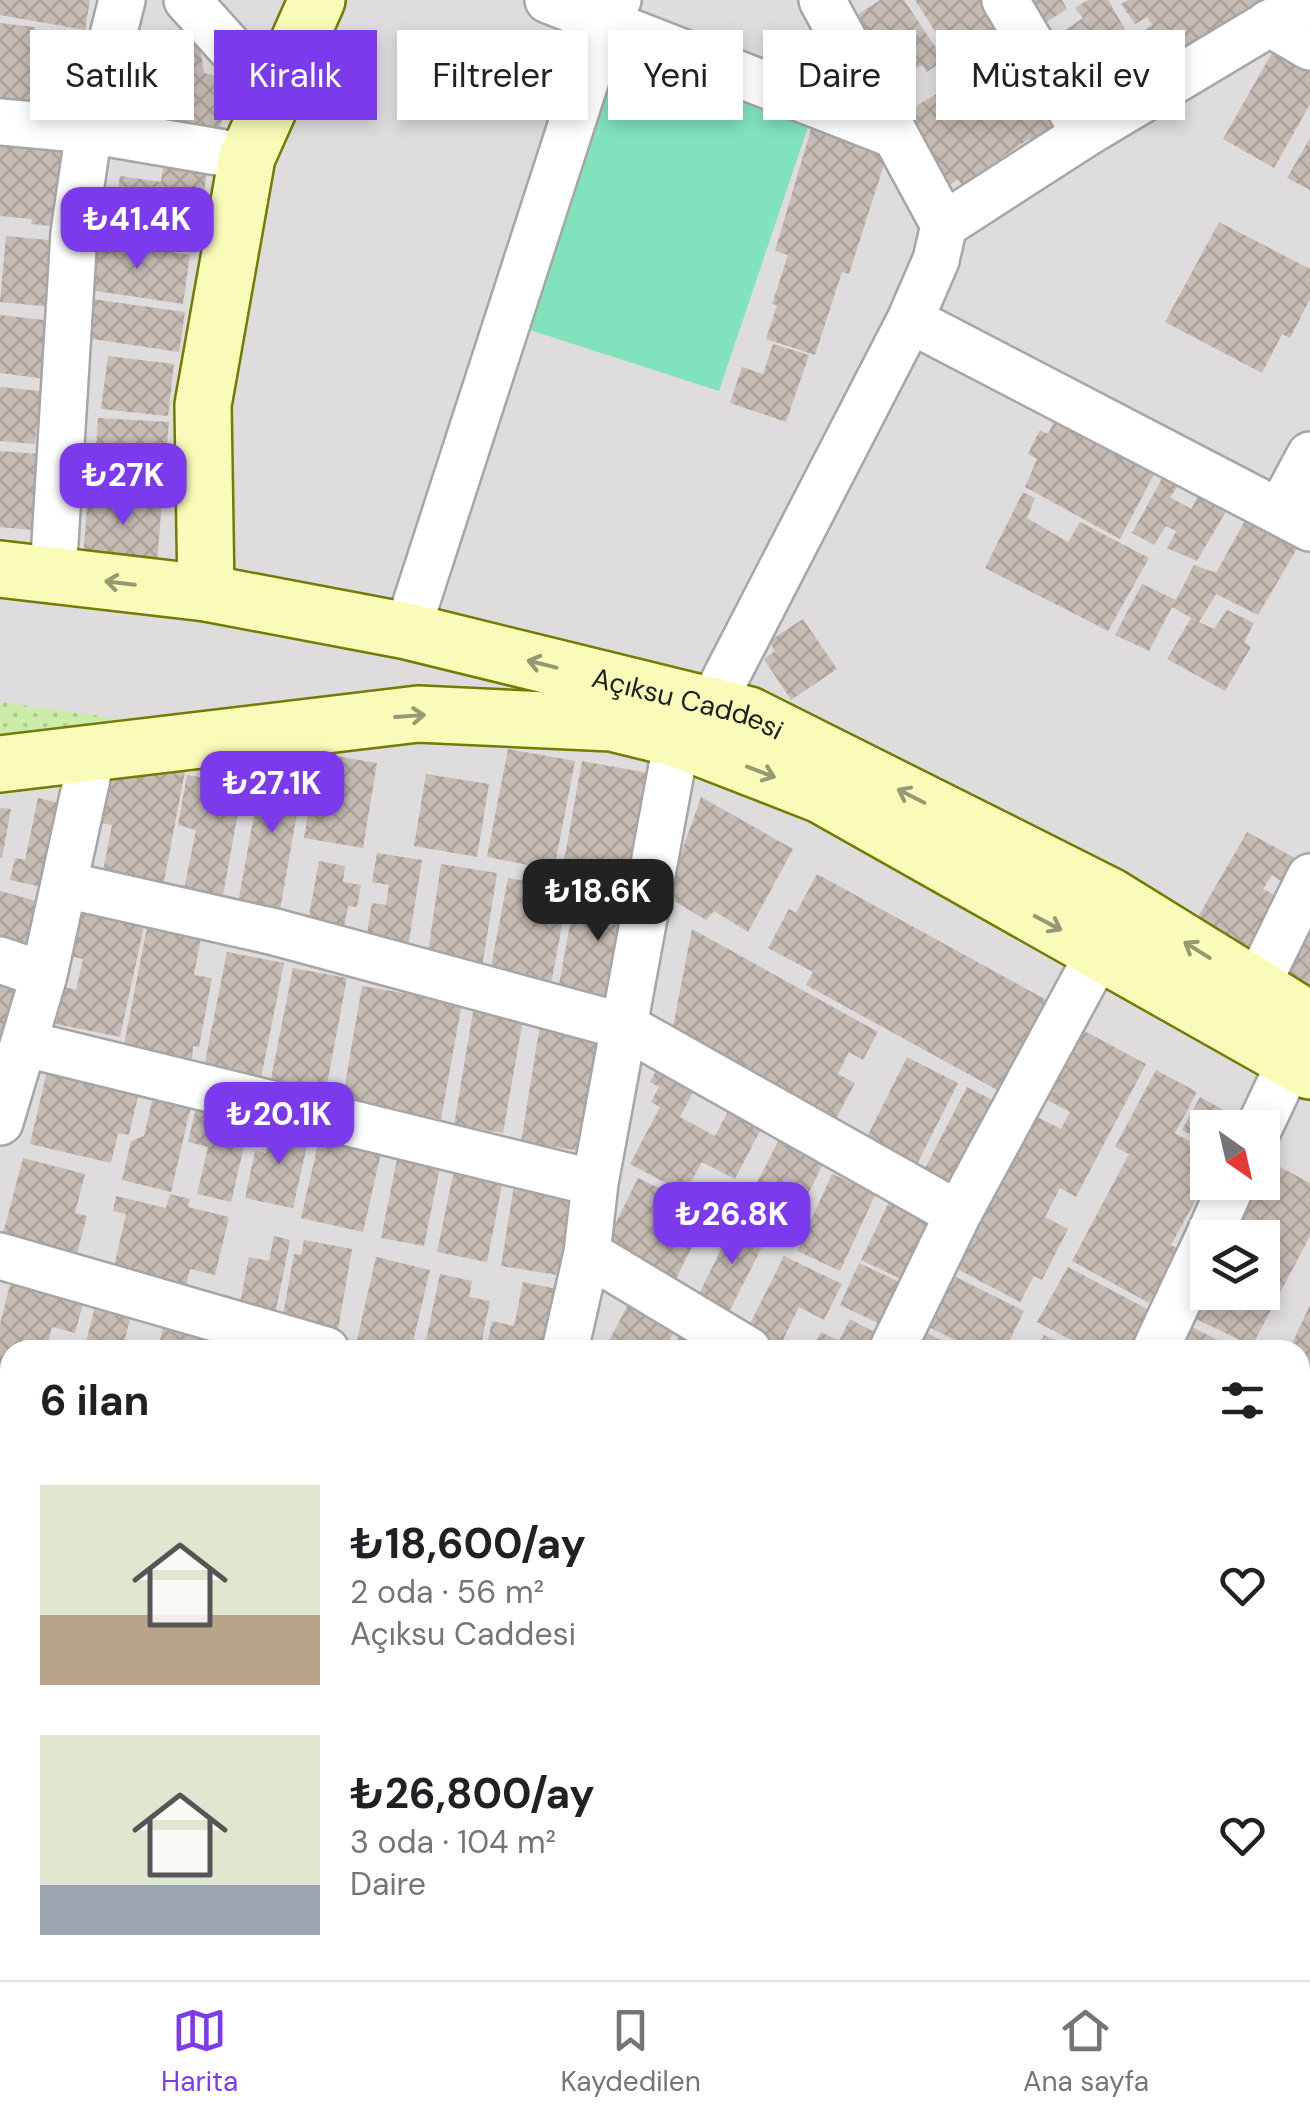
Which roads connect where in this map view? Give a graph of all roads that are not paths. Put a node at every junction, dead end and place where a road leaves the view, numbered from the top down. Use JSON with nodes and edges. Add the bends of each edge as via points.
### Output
{"nodes":[{"id":1,"x":122,"y":0,"type":"edge"},
{"id":2,"x":187,"y":0,"type":"edge"},
{"id":3,"x":317,"y":0,"type":"edge"},
{"id":4,"x":548,"y":0,"type":"edge"},
{"id":5,"x":1005,"y":0,"type":"edge"},
{"id":6,"x":1309,"y":0,"type":"edge"},
{"id":7,"x":834,"y":4,"type":"edge"},
{"id":8,"x":611,"y":11,"type":"edge"},
{"id":9,"x":1269,"y":23,"type":"junction"},
{"id":10,"x":214,"y":30,"type":"edge"},
{"id":11,"x":304,"y":30,"type":"edge"},
{"id":12,"x":1310,"y":47,"type":"edge"},
{"id":13,"x":263,"y":120,"type":"edge"},
{"id":14,"x":0,"y":122,"type":"edge"},
{"id":15,"x":89,"y":130,"type":"junction"},
{"id":16,"x":892,"y":134,"type":"junction"},
{"id":17,"x":1085,"y":134,"type":"junction"},
{"id":18,"x":247,"y":157,"type":"junction"},
{"id":19,"x":944,"y":225,"type":"junction"},
{"id":20,"x":910,"y":320,"type":"junction"},
{"id":21,"x":1310,"y":455,"type":"edge"},
{"id":22,"x":1295,"y":520,"type":"edge"},
{"id":23,"x":0,"y":570,"type":"edge"},
{"id":24,"x":53,"y":575,"type":"junction"},
{"id":25,"x":206,"y":592,"type":"junction"},
{"id":26,"x":407,"y":631,"type":"junction"},
{"id":27,"x":694,"y":722,"type":"junction"},
{"id":28,"x":92,"y":755,"type":"junction"},
{"id":29,"x":0,"y":764,"type":"edge"},
{"id":30,"x":1310,"y":877,"type":"edge"},
{"id":31,"x":66,"y":884,"type":"junction"},
{"id":32,"x":1100,"y":951,"type":"junction"},
{"id":33,"x":0,"y":960,"type":"edge"},
{"id":34,"x":44,"y":974,"type":"junction"},
{"id":35,"x":1256,"y":987,"type":"junction"},
{"id":36,"x":626,"y":1027,"type":"junction"},
{"id":37,"x":26,"y":1044,"type":"junction"},
{"id":38,"x":1304,"y":1050,"type":"edge"},
{"id":39,"x":1269,"y":1110,"type":"edge"},
{"id":40,"x":0,"y":1122,"type":"edge"},
{"id":41,"x":595,"y":1183,"type":"junction"},
{"id":42,"x":958,"y":1214,"type":"junction"},
{"id":43,"x":587,"y":1253,"type":"junction"},
{"id":44,"x":0,"y":1256,"type":"edge"},
{"id":45,"x":1190,"y":1276,"type":"edge"},
{"id":46,"x":291,"y":1340,"type":"edge"},
{"id":47,"x":567,"y":1340,"type":"edge"},
{"id":48,"x":731,"y":1340,"type":"edge"},
{"id":49,"x":897,"y":1340,"type":"edge"},
{"id":50,"x":1160,"y":1340,"type":"edge"}],
"edges":[{"from":1,"to":15,"type":"street"},
{"from":2,"to":10,"type":"street"},
{"from":3,"to":11,"type":"main road"},
{"from":4,"to":8,"type":"street"},
{"from":5,"to":17,"type":"street"},
{"from":6,"to":9,"type":"street"},
{"from":7,"to":16,"type":"street"},
{"from":8,"to":16,"type":"street"},
{"from":8,"to":26,"type":"street"},
{"from":9,"to":12,"type":"street"},
{"from":9,"to":17,"type":"street"},
{"from":13,"to":18,"type":"main road"},
{"from":14,"to":15,"type":"street"},
{"from":15,"to":18,"type":"street"},
{"from":15,"to":24,"type":"street","via":[[74,232]]},
{"from":16,"to":19,"type":"street"},
{"from":17,"to":19,"type":"street"},
{"from":18,"to":25,"type":"main road","via":[[202,405]]},
{"from":19,"to":20,"type":"street"},
{"from":20,"to":22,"type":"street"},
{"from":20,"to":27,"type":"street"},
{"from":21,"to":22,"type":"street"},
{"from":23,"to":24,"type":"main road","name":"Açıksu Caddesi"},
{"from":25,"to":24,"type":"main road","name":"Açıksu Caddesi","one_way":true},
{"from":25,"to":26,"type":"main road","name":"Açıksu Caddesi"},
{"from":27,"to":26,"type":"main road","name":"Açıksu Caddesi","one_way":true},
{"from":28,"to":27,"type":"main road","name":"Açıksu Caddesi","one_way":true,"via":[[418,714]]},
{"from":27,"to":32,"type":"main road","name":"Açıksu Caddesi","one_way":true},
{"from":35,"to":27,"type":"main road","name":"Açıksu Caddesi","one_way":true,"via":[[1110,896],[750,714]]},
{"from":27,"to":36,"type":"street"},
{"from":28,"to":29,"type":"main road","name":"Açıksu Caddesi"},
{"from":28,"to":31,"type":"street"},
{"from":30,"to":35,"type":"street"},
{"from":31,"to":34,"type":"street"},
{"from":31,"to":36,"type":"street"},
{"from":32,"to":38,"type":"main road","name":"Açıksu Caddesi"},
{"from":32,"to":42,"type":"street"},
{"from":33,"to":34,"type":"street"},
{"from":34,"to":37,"type":"street"},
{"from":35,"to":38,"type":"main road","name":"Açıksu Caddesi"},
{"from":36,"to":41,"type":"street"},
{"from":36,"to":42,"type":"street"},
{"from":37,"to":40,"type":"street"},
{"from":37,"to":41,"type":"street"},
{"from":38,"to":39,"type":"street"},
{"from":41,"to":43,"type":"street"},
{"from":42,"to":49,"type":"street"},
{"from":43,"to":47,"type":"street"},
{"from":43,"to":48,"type":"street"},
{"from":44,"to":46,"type":"street"},
{"from":45,"to":50,"type":"street"}]}
